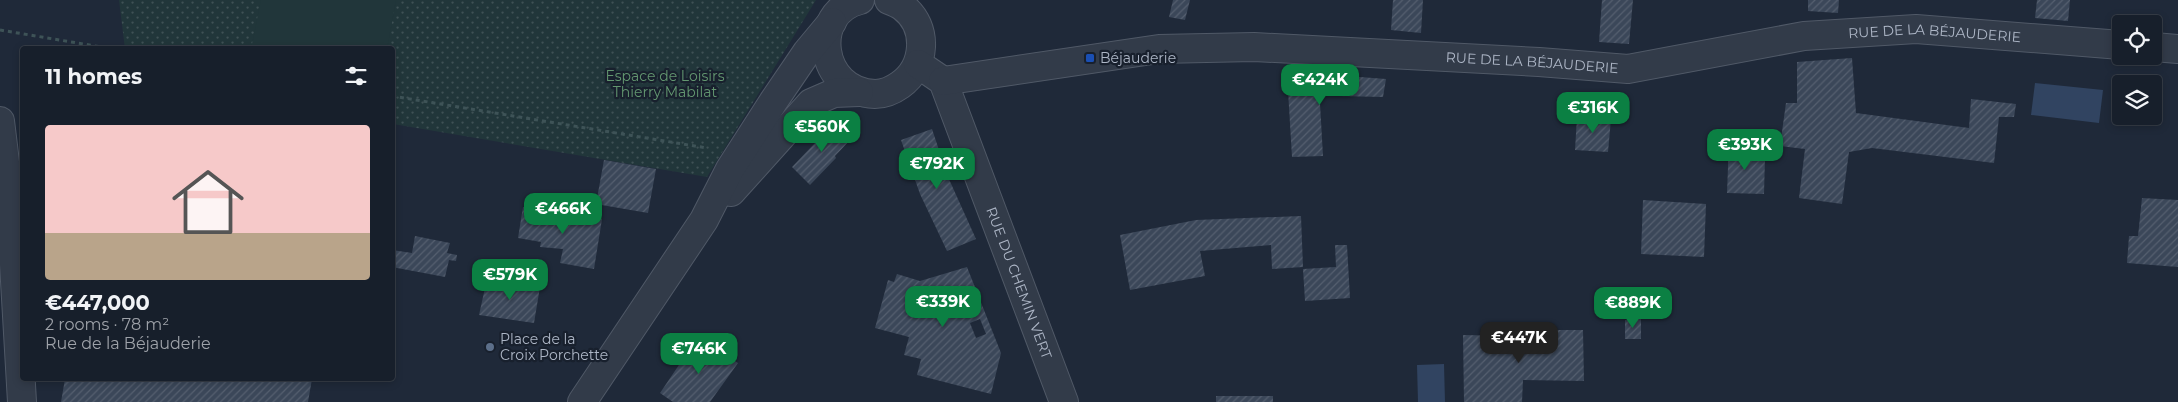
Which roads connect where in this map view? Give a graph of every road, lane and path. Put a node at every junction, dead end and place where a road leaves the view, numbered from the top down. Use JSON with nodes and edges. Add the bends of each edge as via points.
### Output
{"nodes":[{"id":1,"x":860,"y":0,"type":"edge"},
{"id":2,"x":889,"y":0,"type":"edge"},
{"id":3,"x":832,"y":22,"type":"junction"},
{"id":4,"x":0,"y":30,"type":"edge"},
{"id":5,"x":2112,"y":43,"type":"edge"},
{"id":6,"x":95,"y":46,"type":"edge"},
{"id":7,"x":2162,"y":48,"type":"edge"},
{"id":8,"x":2178,"y":49,"type":"edge"},
{"id":9,"x":918,"y":64,"type":"junction"},
{"id":10,"x":943,"y":80,"type":"junction"},
{"id":11,"x":859,"y":92,"type":"junction"},
{"id":12,"x":395,"y":96,"type":"edge"},
{"id":13,"x":0,"y":121,"type":"edge"},
{"id":14,"x":740,"y":154,"type":"junction"},
{"id":15,"x":704,"y":220,"type":"junction"},
{"id":16,"x":20,"y":367,"type":"edge"},
{"id":17,"x":21,"y":381,"type":"edge"},
{"id":18,"x":22,"y":402,"type":"edge"},
{"id":19,"x":582,"y":402,"type":"edge"},
{"id":20,"x":1064,"y":402,"type":"edge"}],
"edges":[{"from":1,"to":3,"type":"street","via":[[842,9]]},
{"from":2,"to":9,"type":"street","via":[[914,18],[922,49]]},
{"from":3,"to":11,"type":"street","via":[[826,37],[826,53],[832,70]]},
{"from":3,"to":14,"type":"street","via":[[806,52]]},
{"from":4,"to":6,"type":"path"},
{"from":5,"to":10,"type":"street","name":"RUE DE LA BÉJAUDERIE","via":[[1916,29],[1804,36],[1628,69],[1254,47],[1159,49]]},
{"from":7,"to":8,"type":"street"},
{"from":9,"to":10,"type":"street"},
{"from":9,"to":11,"type":"street","via":[[909,79],[894,89],[877,94]]},
{"from":10,"to":20,"type":"street","name":"RUE DU CHEMIN VERT"},
{"from":11,"to":15,"type":"street","via":[[834,93],[811,103]]},
{"from":12,"to":14,"type":"path"},
{"from":13,"to":16,"type":"street","via":[[11,212]]},
{"from":14,"to":15,"type":"street"},
{"from":15,"to":19,"type":"street"},
{"from":17,"to":18,"type":"street"}]}
